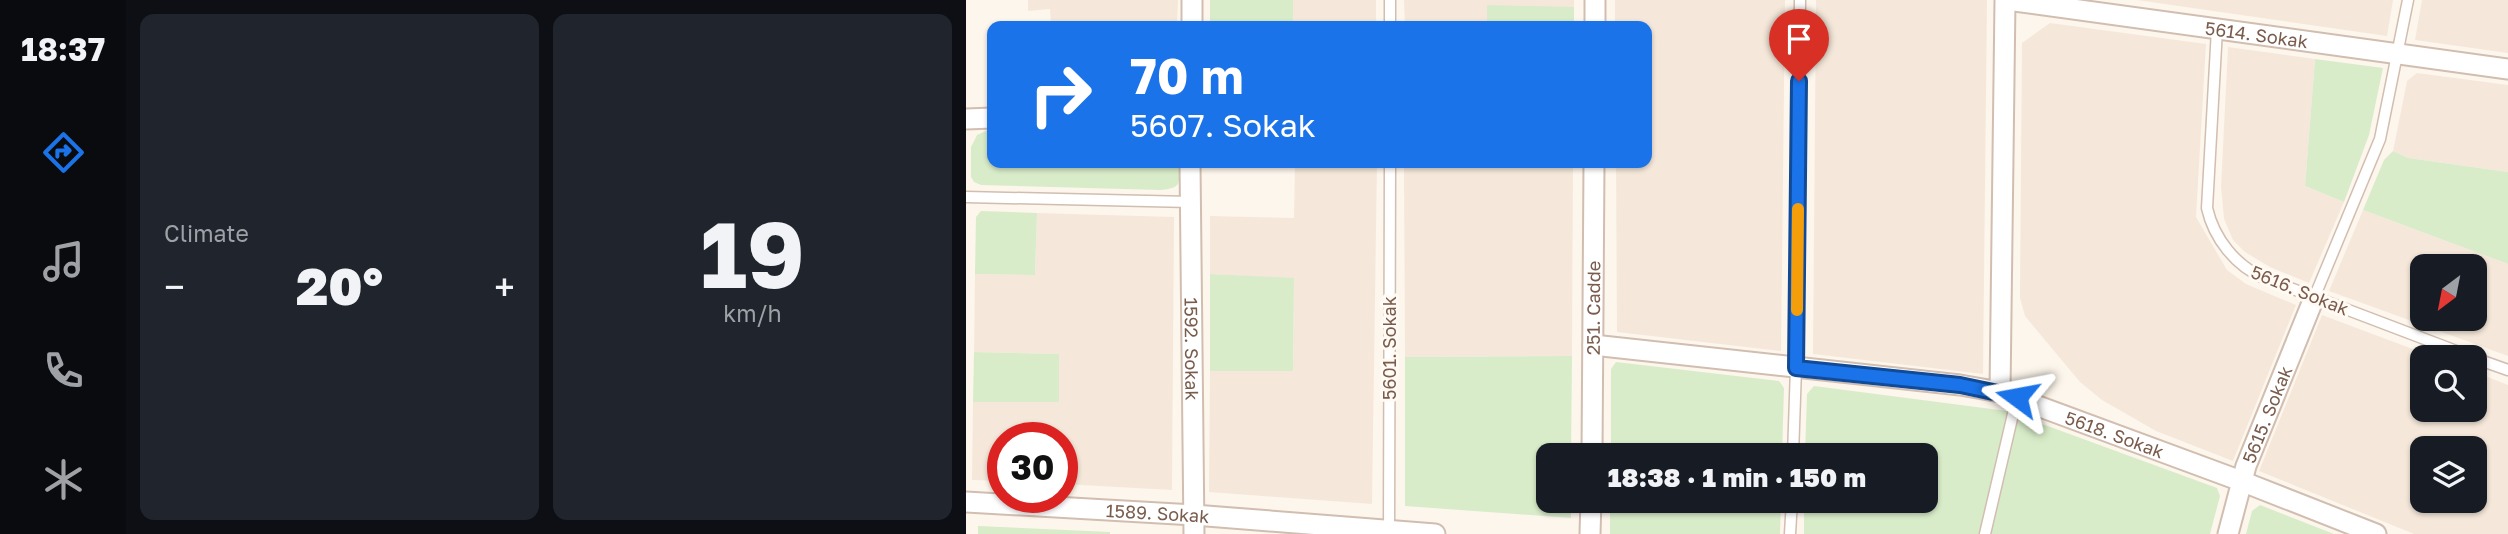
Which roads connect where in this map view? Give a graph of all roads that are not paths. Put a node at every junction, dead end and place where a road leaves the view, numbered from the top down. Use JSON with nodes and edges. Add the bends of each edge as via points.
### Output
{"nodes":[{"id":1,"x":1192,"y":0,"type":"edge"},
{"id":2,"x":1390,"y":0,"type":"edge"},
{"id":3,"x":1595,"y":0,"type":"edge"},
{"id":4,"x":1800,"y":0,"type":"edge"},
{"id":5,"x":2006,"y":0,"type":"edge"},
{"id":6,"x":2408,"y":0,"type":"edge"},
{"id":7,"x":1192,"y":21,"type":"edge"},
{"id":8,"x":1390,"y":21,"type":"edge"},
{"id":9,"x":1595,"y":21,"type":"edge"},
{"id":10,"x":2217,"y":29,"type":"junction"},
{"id":11,"x":2399,"y":54,"type":"junction"},
{"id":12,"x":2508,"y":69,"type":"edge"},
{"id":13,"x":987,"y":118,"type":"edge"},
{"id":14,"x":966,"y":119,"type":"edge"},
{"id":15,"x":1191,"y":168,"type":"edge"},
{"id":16,"x":1390,"y":168,"type":"edge"},
{"id":17,"x":1594,"y":168,"type":"edge"},
{"id":18,"x":966,"y":197,"type":"edge"},
{"id":19,"x":1191,"y":202,"type":"junction"},
{"id":20,"x":2314,"y":298,"type":"junction"},
{"id":21,"x":1593,"y":345,"type":"junction"},
{"id":22,"x":2441,"y":345,"type":"edge"},
{"id":23,"x":2487,"y":362,"type":"edge"},
{"id":24,"x":1796,"y":368,"type":"junction"},
{"id":25,"x":2508,"y":370,"type":"edge"},
{"id":26,"x":2009,"y":394,"type":"junction"},
{"id":27,"x":1592,"y":443,"type":"edge"},
{"id":28,"x":1793,"y":443,"type":"edge"},
{"id":29,"x":2241,"y":481,"type":"junction"},
{"id":30,"x":966,"y":502,"type":"edge"},
{"id":31,"x":1591,"y":513,"type":"edge"},
{"id":32,"x":1791,"y":513,"type":"edge"},
{"id":33,"x":1194,"y":524,"type":"edge"},
{"id":34,"x":1389,"y":532,"type":"edge"},
{"id":35,"x":1435,"y":534,"type":"edge"},
{"id":36,"x":1590,"y":534,"type":"edge"},
{"id":37,"x":1790,"y":534,"type":"edge"},
{"id":38,"x":1985,"y":534,"type":"edge"},
{"id":39,"x":2228,"y":534,"type":"edge"},
{"id":40,"x":2375,"y":534,"type":"edge"}],
"edges":[{"from":1,"to":7,"type":"street"},
{"from":2,"to":8,"type":"lane"},
{"from":3,"to":9,"type":"street"},
{"from":4,"to":24,"type":"lane"},
{"from":5,"to":10,"type":"street","name":"5614. Sokak"},
{"from":5,"to":26,"type":"street"},
{"from":6,"to":11,"type":"lane"},
{"from":10,"to":11,"type":"street","name":"5614. Sokak"},
{"from":10,"to":20,"type":"lane","name":"5616. Sokak","via":[[2210,220],[2240,265]]},
{"from":11,"to":12,"type":"street","name":"5614. Sokak"},
{"from":11,"to":20,"type":"lane","via":[[2375,152]]},
{"from":13,"to":14,"type":"street"},
{"from":15,"to":19,"type":"street","name":"1592. Sokak"},
{"from":16,"to":34,"type":"lane","name":"5601. Sokak"},
{"from":17,"to":21,"type":"street","name":"251. Cadde"},
{"from":18,"to":19,"type":"lane"},
{"from":19,"to":33,"type":"street","name":"1592. Sokak"},
{"from":20,"to":22,"type":"lane","name":"5616. Sokak"},
{"from":20,"to":29,"type":"street","name":"5615. Sokak"},
{"from":21,"to":24,"type":"street","name":"5618. Sokak"},
{"from":21,"to":27,"type":"street","name":"251. Cadde"},
{"from":23,"to":25,"type":"lane","name":"5616. Sokak"},
{"from":24,"to":26,"type":"street","name":"5618. Sokak"},
{"from":24,"to":28,"type":"lane"},
{"from":26,"to":29,"type":"street","name":"5618. Sokak"},
{"from":26,"to":38,"type":"lane"},
{"from":29,"to":39,"type":"street","name":"5615. Sokak"},
{"from":29,"to":40,"type":"street","name":"5618. Sokak"},
{"from":30,"to":33,"type":"street","name":"1589. Sokak"},
{"from":31,"to":36,"type":"street"},
{"from":32,"to":37,"type":"lane"},
{"from":33,"to":34,"type":"street","name":"1589. Sokak"},
{"from":34,"to":35,"type":"street","name":"1589. Sokak"}]}
